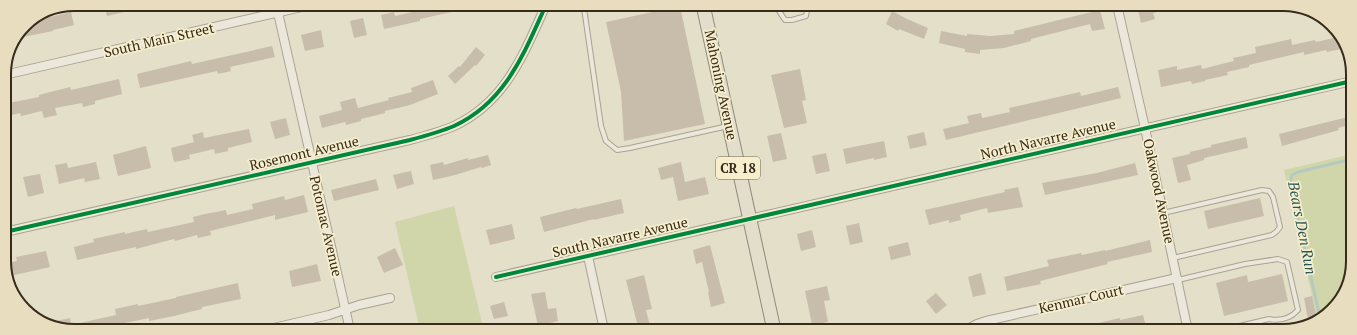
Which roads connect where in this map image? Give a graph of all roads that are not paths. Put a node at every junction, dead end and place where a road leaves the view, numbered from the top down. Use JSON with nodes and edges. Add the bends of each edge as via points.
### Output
{"nodes":[{"id":1,"x":286,"y":11,"type":"edge"},
{"id":2,"x":543,"y":11,"type":"edge"},
{"id":3,"x":584,"y":11,"type":"edge"},
{"id":4,"x":704,"y":11,"type":"edge"},
{"id":5,"x":779,"y":11,"type":"edge"},
{"id":6,"x":807,"y":11,"type":"edge"},
{"id":7,"x":1118,"y":11,"type":"edge"},
{"id":8,"x":278,"y":13,"type":"junction"},
{"id":9,"x":11,"y":74,"type":"edge"},
{"id":10,"x":1346,"y":82,"type":"edge"},
{"id":11,"x":729,"y":125,"type":"junction"},
{"id":12,"x":1145,"y":128,"type":"junction"},
{"id":13,"x":312,"y":162,"type":"junction"},
{"id":14,"x":1164,"y":213,"type":"junction"},
{"id":15,"x":749,"y":219,"type":"junction"},
{"id":16,"x":11,"y":231,"type":"edge"},
{"id":17,"x":588,"y":256,"type":"junction"},
{"id":18,"x":1173,"y":258,"type":"junction"},
{"id":19,"x":496,"y":277,"type":"dead end"},
{"id":20,"x":1178,"y":279,"type":"junction"},
{"id":21,"x":390,"y":298,"type":"dead end"},
{"id":22,"x":345,"y":310,"type":"junction"},
{"id":23,"x":291,"y":324,"type":"edge"},
{"id":24,"x":348,"y":324,"type":"edge"},
{"id":25,"x":603,"y":324,"type":"edge"},
{"id":26,"x":773,"y":324,"type":"edge"},
{"id":27,"x":977,"y":324,"type":"edge"},
{"id":28,"x":1187,"y":324,"type":"edge"},
{"id":29,"x":1248,"y":324,"type":"edge"}],
"edges":[{"from":1,"to":8,"type":"street","name":"South Main Street"},
{"from":2,"to":13,"type":"street","name":"Rosemont Avenue","via":[[510,77],[488,104],[473,115],[455,126],[436,133]]},
{"from":3,"to":11,"type":"lane","via":[[601,126],[606,141],[617,150]]},
{"from":4,"to":11,"type":"main road","name":"Mahoning Avenue","number":"CR 18"},
{"from":5,"to":6,"type":"lane","via":[[785,20],[806,16]]},
{"from":7,"to":12,"type":"street","name":"Oakwood Avenue"},
{"from":8,"to":9,"type":"street","name":"South Main Street"},
{"from":8,"to":13,"type":"street","name":"Potomac Avenue"},
{"from":10,"to":12,"type":"street","name":"North Navarre Avenue"},
{"from":11,"to":15,"type":"main road","name":"Mahoning Avenue","number":"CR 18"},
{"from":12,"to":14,"type":"street","name":"Oakwood Avenue"},
{"from":12,"to":15,"type":"street","name":"North Navarre Avenue"},
{"from":13,"to":16,"type":"street","name":"Rosemont Avenue"},
{"from":13,"to":22,"type":"street","name":"Potomac Avenue"},
{"from":14,"to":18,"type":"street","name":"Oakwood Avenue"},
{"from":14,"to":18,"type":"lane","via":[[1262,190],[1269,191],[1272,197],[1280,227],[1272,235]]},
{"from":15,"to":17,"type":"street","name":"South Navarre Avenue"},
{"from":15,"to":26,"type":"main road","name":"Mahoning Avenue","number":"CR 18"},
{"from":17,"to":19,"type":"street","name":"South Navarre Avenue"},
{"from":17,"to":25,"type":"street"},
{"from":18,"to":20,"type":"street","name":"Oakwood Avenue"},
{"from":20,"to":27,"type":"street","name":"Kenmar Court"},
{"from":20,"to":28,"type":"street","name":"Oakwood Avenue"},
{"from":20,"to":29,"type":"lane","via":[[1245,264],[1278,259],[1287,262],[1298,310],[1293,316]]},
{"from":21,"to":22,"type":"street"},
{"from":22,"to":23,"type":"street"},
{"from":22,"to":24,"type":"street","name":"Potomac Avenue"}]}
